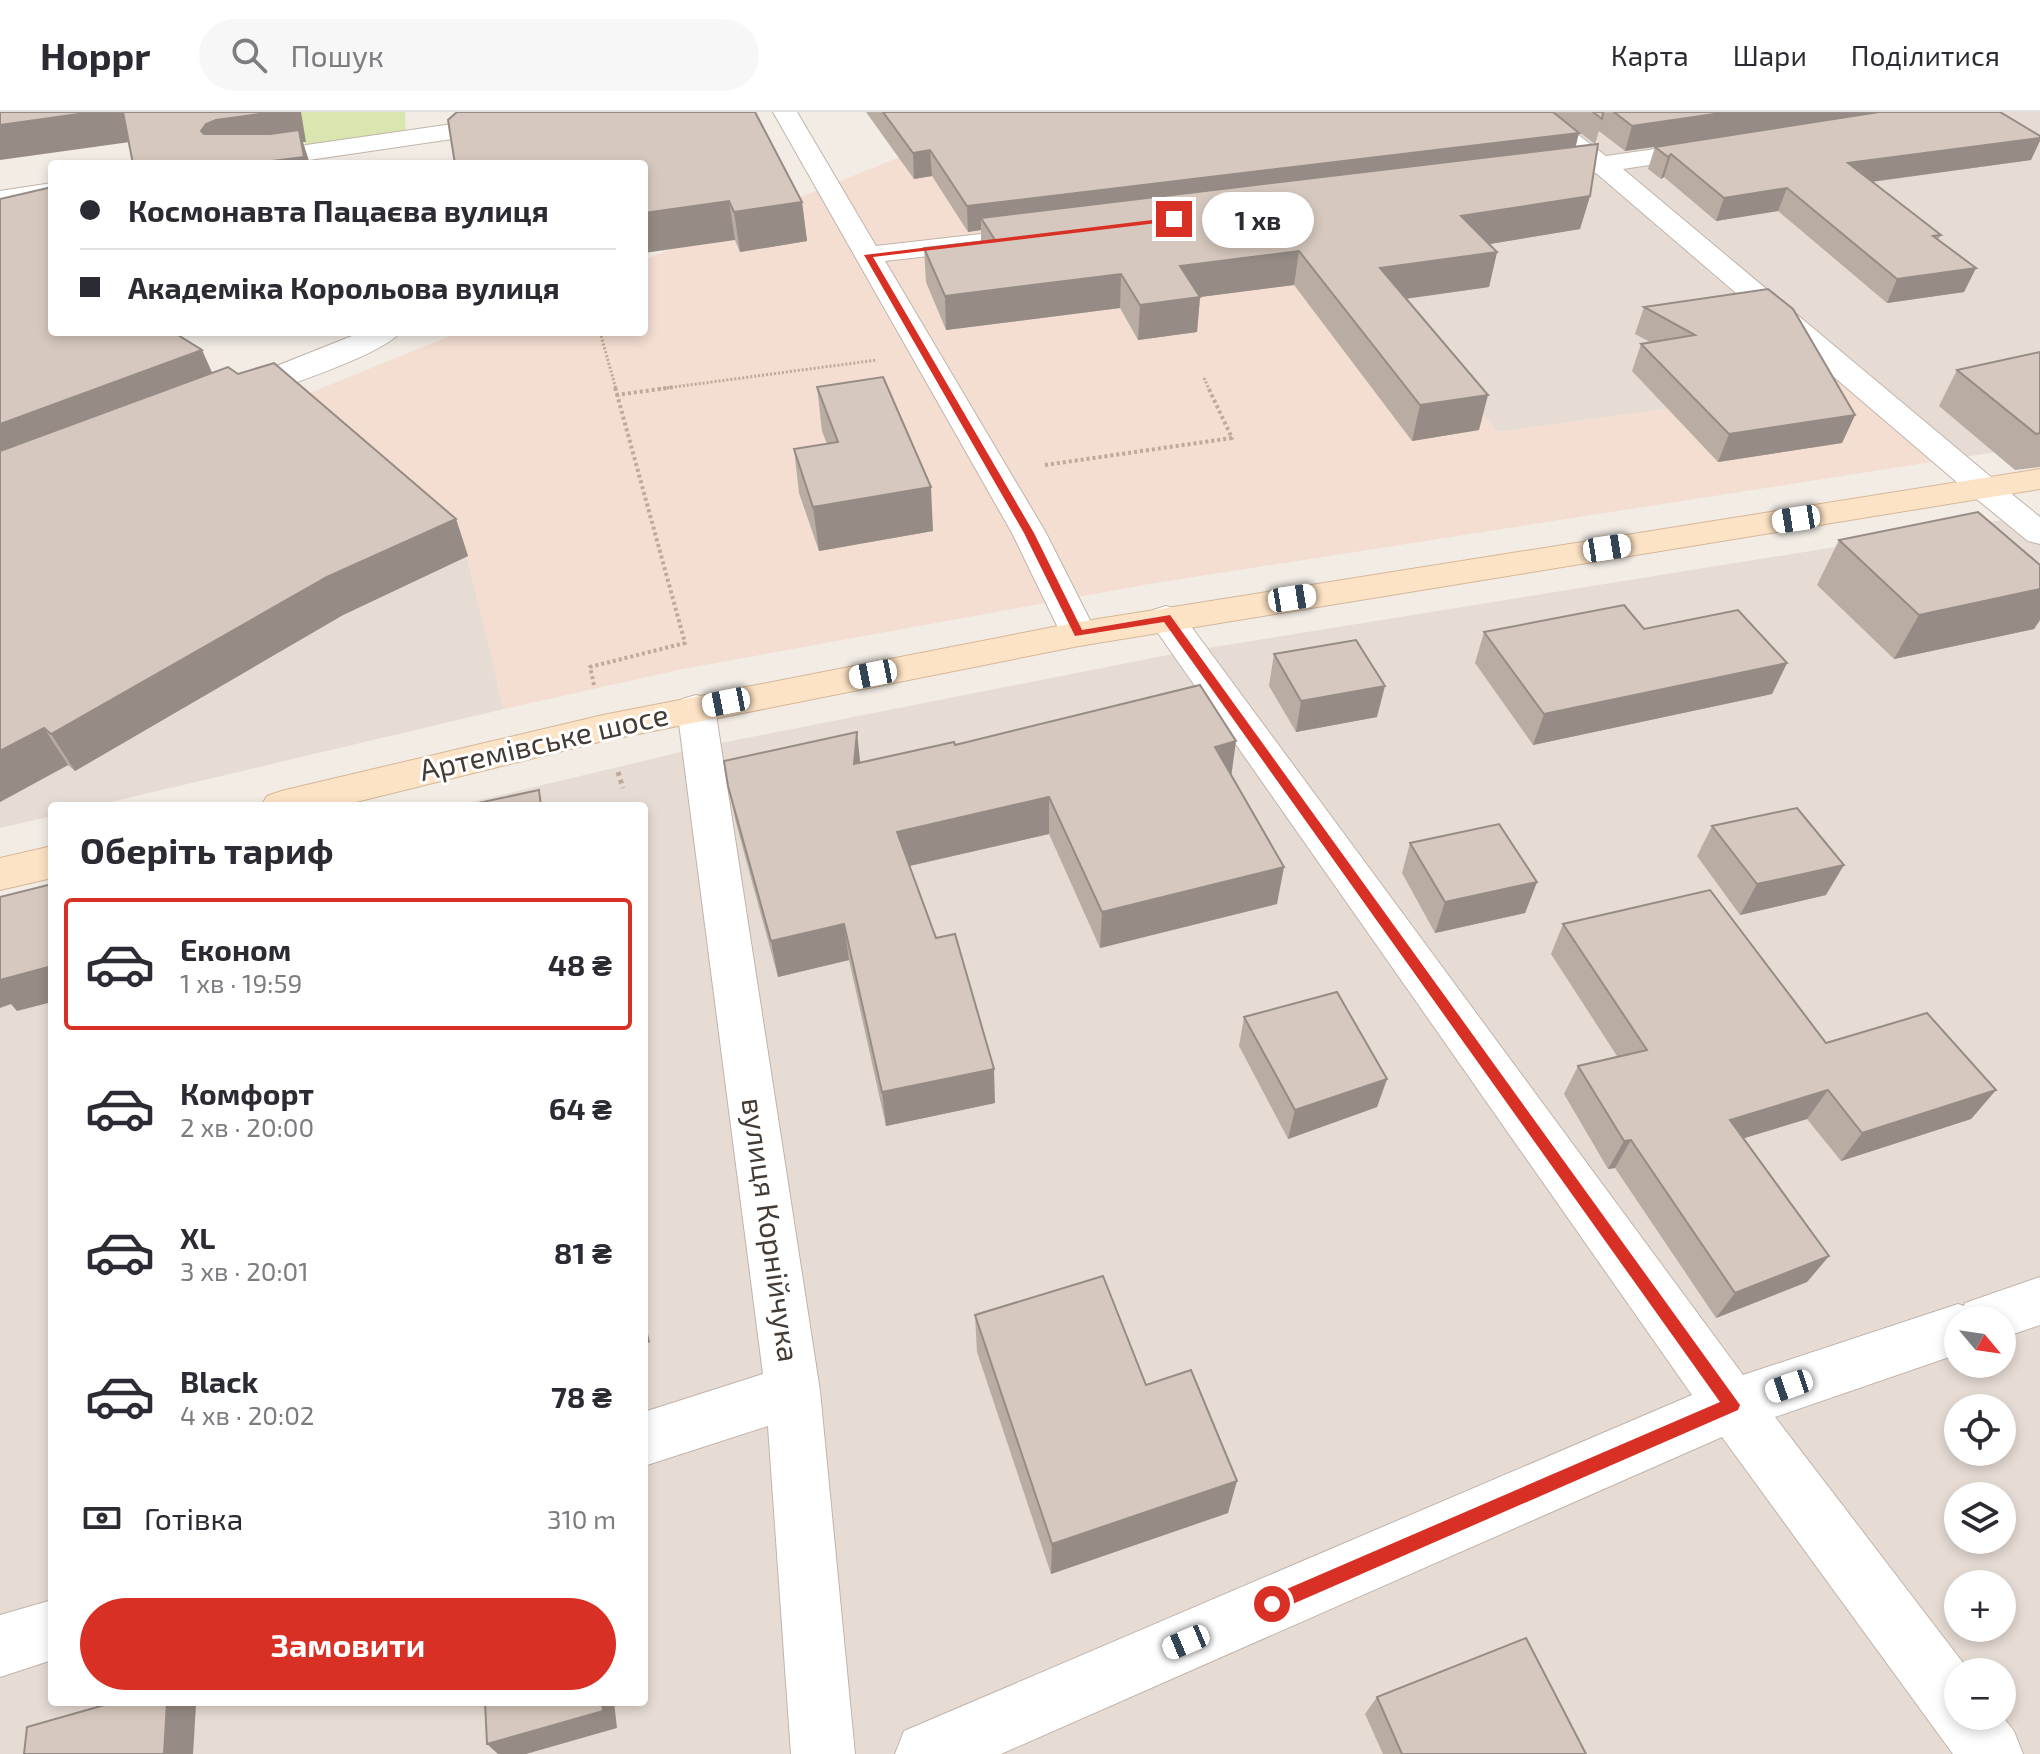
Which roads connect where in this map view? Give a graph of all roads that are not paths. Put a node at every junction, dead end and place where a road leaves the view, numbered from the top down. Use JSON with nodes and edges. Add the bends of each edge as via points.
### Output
{"nodes":[{"id":1,"x":588,"y":112,"type":"edge"},
{"id":2,"x":785,"y":112,"type":"edge"},
{"id":3,"x":1533,"y":112,"type":"edge"},
{"id":4,"x":405,"y":124,"type":"edge"},
{"id":5,"x":1740,"y":145,"type":"edge"},
{"id":6,"x":248,"y":160,"type":"edge"},
{"id":7,"x":407,"y":160,"type":"edge"},
{"id":8,"x":1602,"y":165,"type":"junction"},
{"id":9,"x":1510,"y":177,"type":"edge"},
{"id":10,"x":48,"y":192,"type":"edge"},
{"id":11,"x":0,"y":199,"type":"edge"},
{"id":12,"x":1011,"y":238,"type":"edge"},
{"id":13,"x":868,"y":255,"type":"junction"},
{"id":14,"x":377,"y":336,"type":"edge"},
{"id":15,"x":205,"y":405,"type":"edge"},
{"id":16,"x":2040,"y":479,"type":"edge"},
{"id":17,"x":1985,"y":489,"type":"junction"},
{"id":18,"x":2040,"y":534,"type":"edge"},
{"id":19,"x":1166,"y":618,"type":"junction"},
{"id":20,"x":1079,"y":634,"type":"junction"},
{"id":21,"x":696,"y":708,"type":"junction"},
{"id":22,"x":298,"y":802,"type":"edge"},
{"id":23,"x":48,"y":863,"type":"edge"},
{"id":24,"x":0,"y":874,"type":"edge"},
{"id":25,"x":2040,"y":1301,"type":"edge"},
{"id":26,"x":2016,"y":1309,"type":"edge"},
{"id":27,"x":1944,"y":1334,"type":"edge"},
{"id":28,"x":793,"y":1391,"type":"junction"},
{"id":29,"x":1732,"y":1405,"type":"junction"},
{"id":30,"x":648,"y":1438,"type":"edge"},
{"id":31,"x":48,"y":1631,"type":"edge"},
{"id":32,"x":0,"y":1646,"type":"edge"},
{"id":33,"x":1944,"y":1689,"type":"edge"},
{"id":34,"x":1974,"y":1730,"type":"edge"},
{"id":35,"x":823,"y":1754,"type":"edge"},
{"id":36,"x":927,"y":1754,"type":"edge"},
{"id":37,"x":1991,"y":1754,"type":"edge"}],
"edges":[{"from":1,"to":4,"type":"street"},
{"from":2,"to":13,"type":"street"},
{"from":3,"to":8,"type":"street"},
{"from":4,"to":6,"type":"street"},
{"from":4,"to":7,"type":"street"},
{"from":5,"to":8,"type":"street"},
{"from":8,"to":9,"type":"street"},
{"from":8,"to":17,"type":"street"},
{"from":10,"to":11,"type":"street"},
{"from":12,"to":13,"type":"street"},
{"from":13,"to":20,"type":"street","via":[[1029,533]]},
{"from":14,"to":15,"type":"street"},
{"from":16,"to":17,"type":"main road","name":"Артемівське шосе"},
{"from":17,"to":18,"type":"street"},
{"from":17,"to":19,"type":"main road","name":"Артемівське шосе"},
{"from":19,"to":20,"type":"main road","name":"Артемівське шосе"},
{"from":19,"to":29,"type":"street"},
{"from":20,"to":21,"type":"main road","name":"Артемівське шосе"},
{"from":21,"to":22,"type":"main road","name":"Артемівське шосе"},
{"from":21,"to":28,"type":"street","name":"вулиця Корнійчука"},
{"from":23,"to":24,"type":"main road"},
{"from":25,"to":26,"type":"street"},
{"from":27,"to":29,"type":"street"},
{"from":28,"to":30,"type":"street"},
{"from":28,"to":35,"type":"street","name":"вулиця Корнійчука"},
{"from":29,"to":33,"type":"street"},
{"from":29,"to":36,"type":"street"},
{"from":31,"to":32,"type":"street"},
{"from":34,"to":37,"type":"street"}]}
